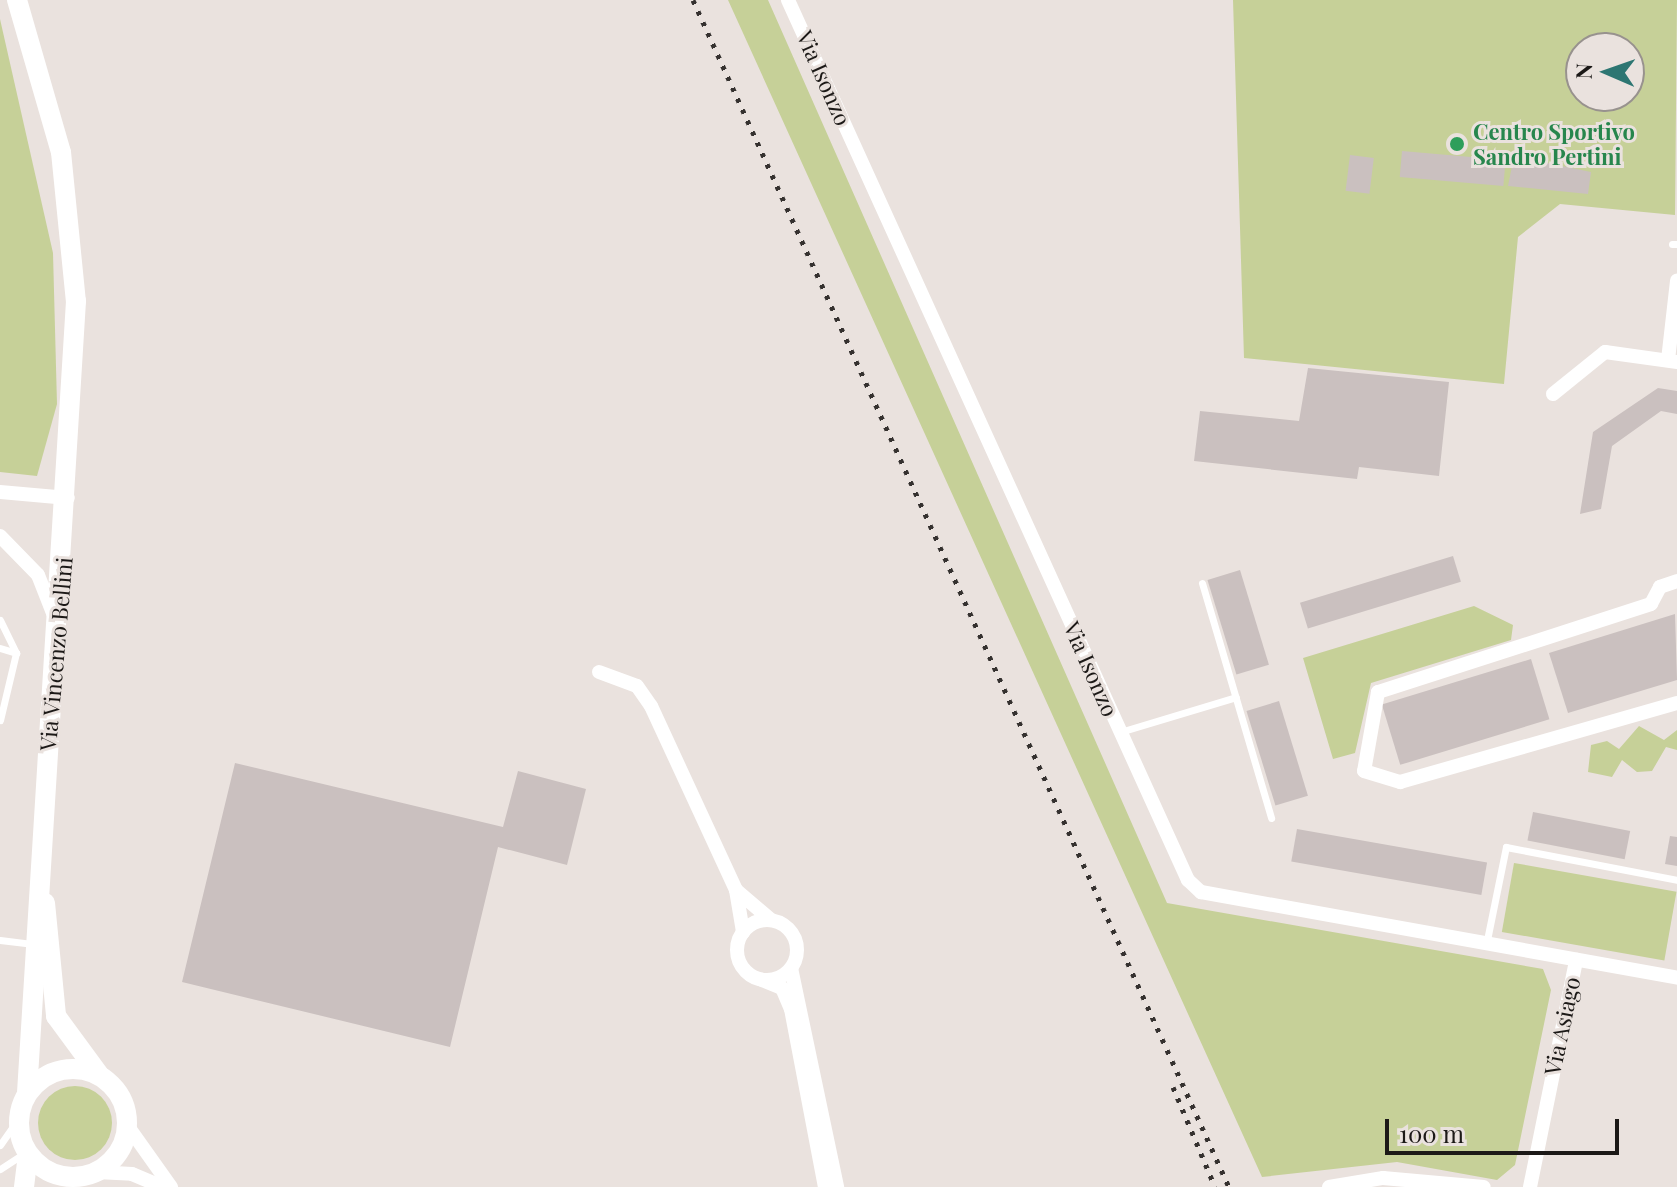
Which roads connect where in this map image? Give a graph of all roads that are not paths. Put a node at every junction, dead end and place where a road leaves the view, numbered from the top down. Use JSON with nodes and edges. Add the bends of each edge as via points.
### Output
{"nodes":[{"id":1,"x":17,"y":0,"type":"edge"},
{"id":2,"x":788,"y":0,"type":"edge"},
{"id":3,"x":1677,"y":281,"type":"edge"},
{"id":4,"x":1672,"y":361,"type":"edge"},
{"id":5,"x":1553,"y":394,"type":"dead end"},
{"id":6,"x":0,"y":492,"type":"edge"},
{"id":7,"x":68,"y":498,"type":"junction"},
{"id":8,"x":0,"y":536,"type":"edge"},
{"id":9,"x":1677,"y":581,"type":"edge"},
{"id":10,"x":1202,"y":583,"type":"dead end"},
{"id":11,"x":0,"y":620,"type":"edge"},
{"id":12,"x":59,"y":627,"type":"junction"},
{"id":13,"x":0,"y":648,"type":"edge"},
{"id":14,"x":16,"y":653,"type":"junction"},
{"id":15,"x":599,"y":672,"type":"dead end"},
{"id":16,"x":1236,"y":697,"type":"junction"},
{"id":17,"x":1677,"y":703,"type":"edge"},
{"id":18,"x":0,"y":720,"type":"edge"},
{"id":19,"x":1120,"y":732,"type":"junction"},
{"id":20,"x":43,"y":810,"type":"junction"},
{"id":21,"x":1271,"y":818,"type":"dead end"},
{"id":22,"x":1677,"y":880,"type":"edge"},
{"id":23,"x":736,"y":890,"type":"junction"},
{"id":24,"x":771,"y":920,"type":"junction"},
{"id":25,"x":743,"y":932,"type":"junction"},
{"id":26,"x":0,"y":940,"type":"edge"},
{"id":27,"x":1487,"y":940,"type":"junction"},
{"id":28,"x":32,"y":944,"type":"junction"},
{"id":29,"x":1576,"y":960,"type":"junction"},
{"id":30,"x":791,"y":968,"type":"junction"},
{"id":31,"x":1677,"y":978,"type":"edge"},
{"id":32,"x":762,"y":980,"type":"junction"},
{"id":33,"x":100,"y":1076,"type":"junction"},
{"id":34,"x":27,"y":1093,"type":"junction"},
{"id":35,"x":18,"y":1119,"type":"junction"},
{"id":36,"x":127,"y":1125,"type":"junction"},
{"id":37,"x":0,"y":1145,"type":"edge"},
{"id":38,"x":27,"y":1153,"type":"junction"},
{"id":39,"x":0,"y":1169,"type":"edge"},
{"id":40,"x":96,"y":1172,"type":"junction"},
{"id":41,"x":63,"y":1182,"type":"edge"},
{"id":42,"x":24,"y":1187,"type":"edge"},
{"id":43,"x":163,"y":1187,"type":"edge"},
{"id":44,"x":171,"y":1187,"type":"edge"},
{"id":45,"x":825,"y":1187,"type":"edge"},
{"id":46,"x":837,"y":1187,"type":"edge"},
{"id":47,"x":1329,"y":1187,"type":"edge"},
{"id":48,"x":1484,"y":1187,"type":"edge"},
{"id":49,"x":1530,"y":1187,"type":"edge"}],
"edges":[{"from":1,"to":7,"type":"street","name":"Via Vincenzo Bellini","via":[[51,105],[68,201],[76,355]]},
{"from":2,"to":19,"type":"street","name":"Via Isonzo"},
{"from":3,"to":4,"type":"street"},
{"from":4,"to":5,"type":"street","via":[[1605,352]]},
{"from":6,"to":7,"type":"street"},
{"from":7,"to":12,"type":"street","name":"Via Vincenzo Bellini"},
{"from":8,"to":12,"type":"street","via":[[38,575]]},
{"from":9,"to":17,"type":"street","via":[[1660,587],[1651,604],[1378,692],[1364,771],[1400,782]]},
{"from":10,"to":16,"type":"lane"},
{"from":11,"to":14,"type":"lane"},
{"from":12,"to":20,"type":"street","name":"Via Vincenzo Bellini"},
{"from":13,"to":14,"type":"lane"},
{"from":14,"to":18,"type":"lane"},
{"from":15,"to":23,"type":"street","via":[[637,686],[651,706]]},
{"from":16,"to":19,"type":"lane"},
{"from":16,"to":21,"type":"lane"},
{"from":19,"to":27,"type":"street","name":"Via Isonzo","via":[[1188,880],[1201,892]]},
{"from":20,"to":28,"type":"street","name":"Via Vincenzo Bellini"},
{"from":20,"to":33,"type":"street","name":"Via Vincenzo Bellini","via":[[56,1016]]},
{"from":22,"to":27,"type":"lane","via":[[1506,847]]},
{"from":23,"to":24,"type":"street"},
{"from":23,"to":25,"type":"street"},
{"from":24,"to":25,"type":"street"},
{"from":24,"to":30,"type":"street","via":[[796,941]]},
{"from":25,"to":32,"type":"street","via":[[739,961]]},
{"from":26,"to":28,"type":"lane"},
{"from":27,"to":29,"type":"street","name":"Via Isonzo"},
{"from":28,"to":34,"type":"street","name":"Via Vincenzo Bellini"},
{"from":29,"to":31,"type":"street","name":"Via Isonzo"},
{"from":29,"to":49,"type":"street","name":"Via Asiago"},
{"from":30,"to":32,"type":"street"},
{"from":30,"to":46,"type":"street"},
{"from":32,"to":45,"type":"street","via":[[782,988],[791,1009]]},
{"from":33,"to":34,"type":"street","via":[[66,1068]]},
{"from":33,"to":36,"type":"street","name":"Via Vincenzo Bellini","via":[[119,1094]]},
{"from":34,"to":35,"type":"street","name":"Via Vincenzo Bellini"},
{"from":35,"to":37,"type":"lane"},
{"from":35,"to":38,"type":"street"},
{"from":36,"to":40,"type":"street","via":[[118,1154]]},
{"from":36,"to":44,"type":"street"},
{"from":38,"to":39,"type":"lane"},
{"from":38,"to":41,"type":"street"},
{"from":38,"to":42,"type":"street"},
{"from":40,"to":41,"type":"street"},
{"from":40,"to":43,"type":"street","via":[[132,1174]]},
{"from":47,"to":48,"type":"street","via":[[1383,1178]]}]}
